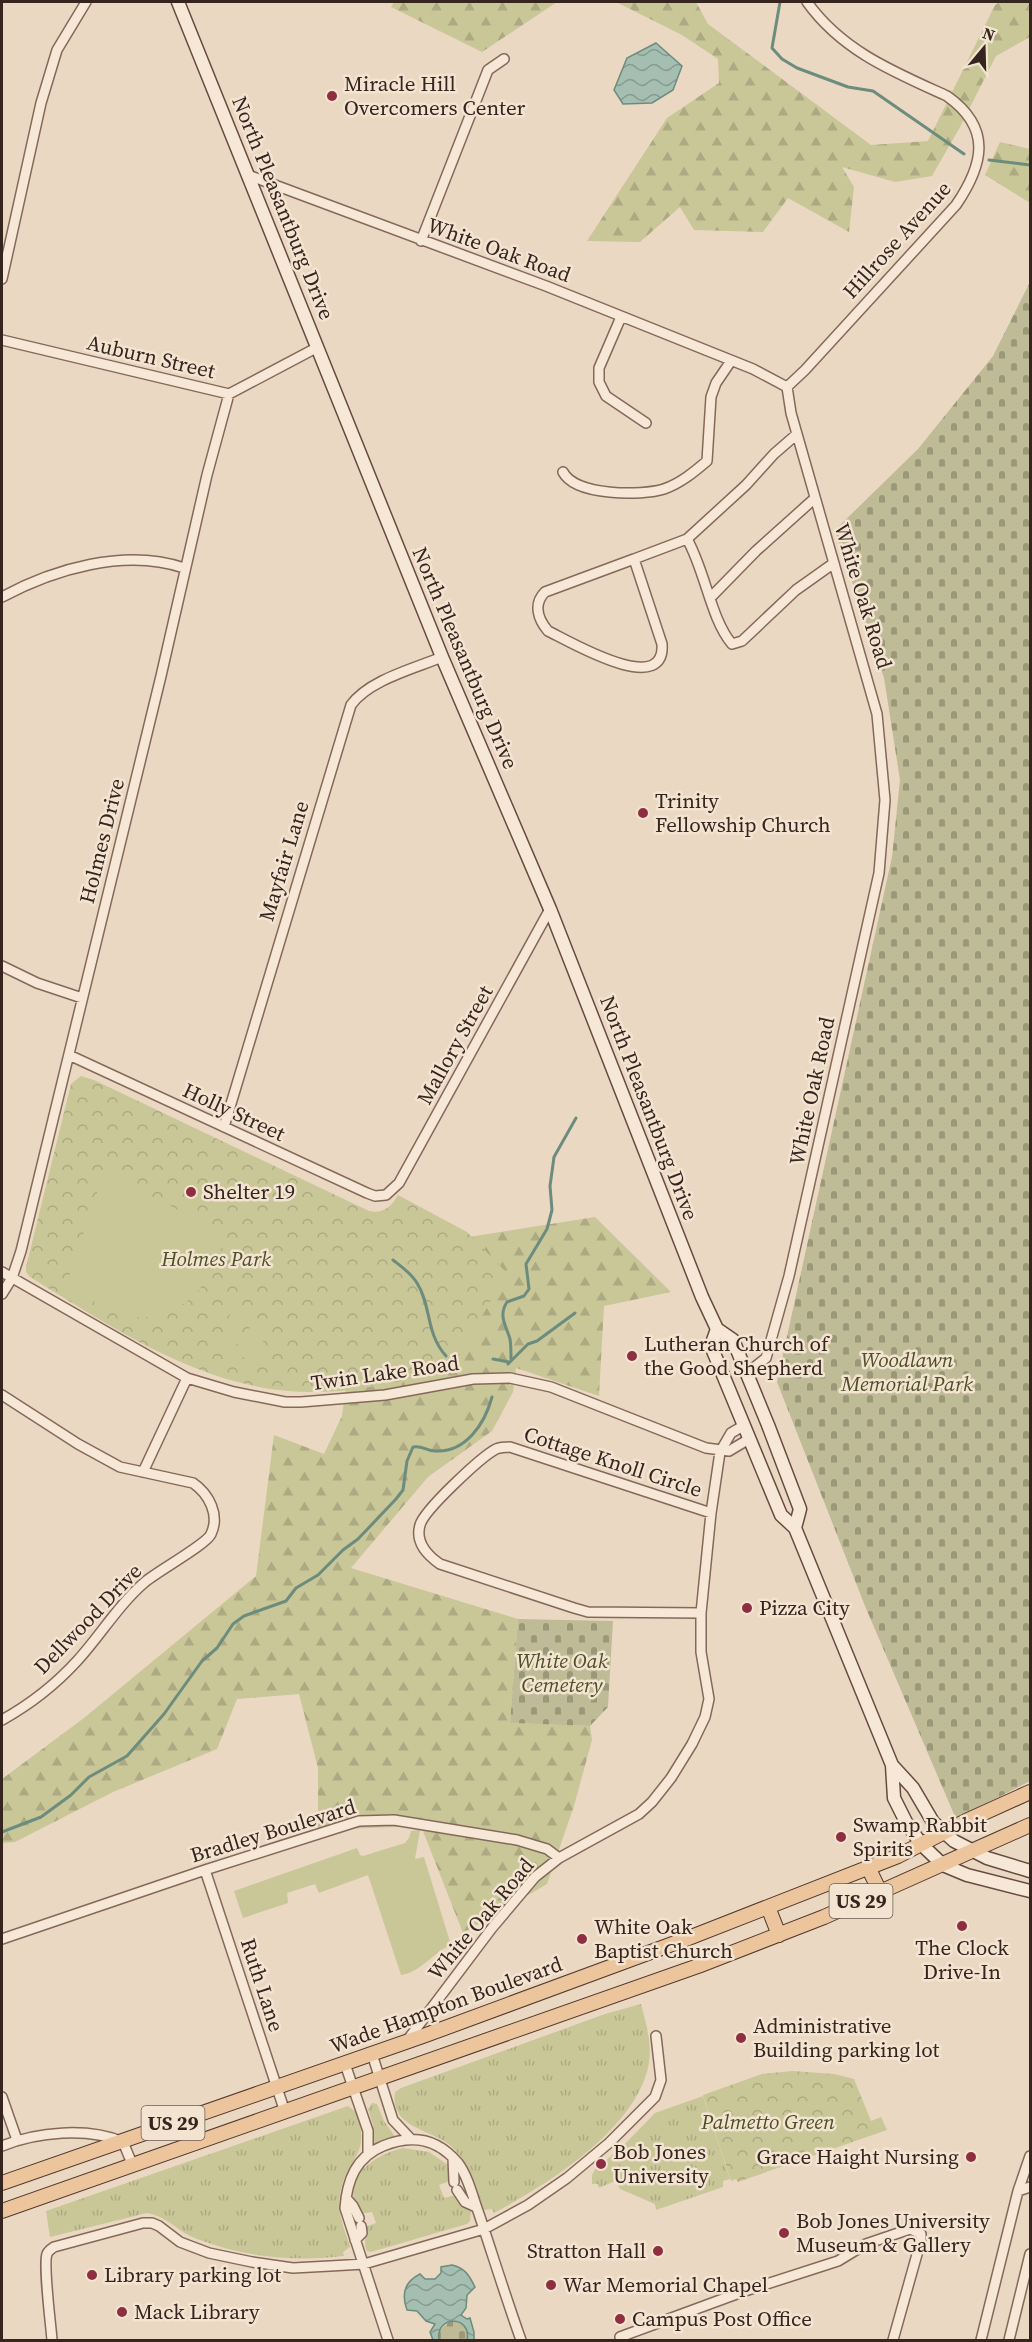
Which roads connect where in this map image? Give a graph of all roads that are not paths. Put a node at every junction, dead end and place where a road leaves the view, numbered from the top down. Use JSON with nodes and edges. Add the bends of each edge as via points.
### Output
{"nodes":[{"id":1,"x":86,"y":2,"type":"edge"},
{"id":2,"x":178,"y":2,"type":"edge"},
{"id":3,"x":807,"y":2,"type":"edge"},
{"id":4,"x":504,"y":59,"type":"dead end"},
{"id":5,"x":248,"y":175,"type":"junction"},
{"id":6,"x":421,"y":241,"type":"junction"},
{"id":7,"x":2,"y":279,"type":"edge"},
{"id":8,"x":621,"y":317,"type":"junction"},
{"id":9,"x":2,"y":340,"type":"edge"},
{"id":10,"x":318,"y":347,"type":"junction"},
{"id":11,"x":731,"y":360,"type":"junction"},
{"id":12,"x":787,"y":387,"type":"junction"},
{"id":13,"x":229,"y":394,"type":"junction"},
{"id":14,"x":646,"y":423,"type":"dead end"},
{"id":15,"x":797,"y":434,"type":"junction"},
{"id":16,"x":563,"y":472,"type":"dead end"},
{"id":17,"x":815,"y":498,"type":"junction"},
{"id":18,"x":687,"y":539,"type":"junction"},
{"id":19,"x":634,"y":559,"type":"junction"},
{"id":20,"x":834,"y":563,"type":"junction"},
{"id":21,"x":184,"y":568,"type":"junction"},
{"id":22,"x":2,"y":597,"type":"edge"},
{"id":23,"x":711,"y":597,"type":"junction"},
{"id":24,"x":442,"y":657,"type":"junction"},
{"id":25,"x":550,"y":909,"type":"junction"},
{"id":26,"x":2,"y":966,"type":"edge"},
{"id":27,"x":82,"y":998,"type":"junction"},
{"id":28,"x":69,"y":1055,"type":"junction"},
{"id":29,"x":224,"y":1127,"type":"junction"},
{"id":30,"x":386,"y":1195,"type":"joint"},
{"id":31,"x":2,"y":1272,"type":"edge"},
{"id":32,"x":12,"y":1278,"type":"junction"},
{"id":33,"x":2,"y":1294,"type":"edge"},
{"id":34,"x":717,"y":1329,"type":"junction"},
{"id":35,"x":746,"y":1374,"type":"junction"},
{"id":36,"x":187,"y":1378,"type":"junction"},
{"id":37,"x":2,"y":1395,"type":"edge"},
{"id":38,"x":743,"y":1426,"type":"junction"},
{"id":39,"x":749,"y":1439,"type":"junction"},
{"id":40,"x":720,"y":1452,"type":"junction"},
{"id":41,"x":144,"y":1472,"type":"junction"},
{"id":42,"x":711,"y":1513,"type":"junction"},
{"id":43,"x":795,"y":1528,"type":"junction"},
{"id":44,"x":701,"y":1613,"type":"junction"},
{"id":45,"x":2,"y":1720,"type":"edge"},
{"id":46,"x":892,"y":1765,"type":"junction"},
{"id":47,"x":1030,"y":1792,"type":"edge"},
{"id":48,"x":1030,"y":1825,"type":"edge"},
{"id":49,"x":943,"y":1833,"type":"junction"},
{"id":50,"x":921,"y":1844,"type":"junction"},
{"id":51,"x":972,"y":1852,"type":"junction"},
{"id":52,"x":559,"y":1858,"type":"junction"},
{"id":53,"x":943,"y":1865,"type":"junction"},
{"id":54,"x":868,"y":1867,"type":"junction"},
{"id":55,"x":205,"y":1870,"type":"junction"},
{"id":56,"x":1030,"y":1871,"type":"edge"},
{"id":57,"x":1030,"y":1891,"type":"edge"},
{"id":58,"x":880,"y":1892,"type":"junction"},
{"id":59,"x":768,"y":1907,"type":"junction"},
{"id":60,"x":779,"y":1935,"type":"junction"},
{"id":61,"x":2,"y":1940,"type":"edge"},
{"id":62,"x":473,"y":2018,"type":"junction"},
{"id":63,"x":656,"y":2036,"type":"dead end"},
{"id":64,"x":483,"y":2041,"type":"junction"},
{"id":65,"x":406,"y":2042,"type":"junction"},
{"id":66,"x":372,"y":2054,"type":"junction"},
{"id":67,"x":345,"y":2064,"type":"junction"},
{"id":68,"x":380,"y":2078,"type":"junction"},
{"id":69,"x":277,"y":2088,"type":"junction"},
{"id":70,"x":353,"y":2088,"type":"junction"},
{"id":71,"x":2,"y":2097,"type":"edge"},
{"id":72,"x":285,"y":2112,"type":"junction"},
{"id":73,"x":410,"y":2138,"type":"junction"},
{"id":74,"x":17,"y":2140,"type":"junction"},
{"id":75,"x":123,"y":2142,"type":"junction"},
{"id":76,"x":2,"y":2146,"type":"edge"},
{"id":77,"x":368,"y":2153,"type":"junction"},
{"id":78,"x":1030,"y":2156,"type":"edge"},
{"id":79,"x":453,"y":2158,"type":"junction"},
{"id":80,"x":133,"y":2166,"type":"junction"},
{"id":81,"x":2,"y":2183,"type":"edge"},
{"id":82,"x":1030,"y":2187,"type":"edge"},
{"id":83,"x":1018,"y":2190,"type":"junction"},
{"id":84,"x":346,"y":2198,"type":"junction"},
{"id":85,"x":476,"y":2207,"type":"junction"},
{"id":86,"x":2,"y":2211,"type":"edge"},
{"id":87,"x":484,"y":2229,"type":"junction"},
{"id":88,"x":354,"y":2240,"type":"junction"},
{"id":89,"x":1030,"y":2254,"type":"edge"},
{"id":90,"x":364,"y":2264,"type":"junction"},
{"id":91,"x":620,"y":2337,"type":"dead end"},
{"id":92,"x":52,"y":2340,"type":"edge"},
{"id":93,"x":388,"y":2340,"type":"edge"},
{"id":94,"x":521,"y":2340,"type":"edge"},
{"id":95,"x":893,"y":2340,"type":"edge"},
{"id":96,"x":981,"y":2340,"type":"edge"},
{"id":97,"x":1009,"y":2340,"type":"edge"}],
"edges":[{"from":1,"to":7,"type":"street","via":[[57,50],[41,103]]},
{"from":2,"to":5,"type":"main road","name":"North Pleasantburg Drive"},
{"from":3,"to":12,"type":"street","name":"Hillrose Avenue","via":[[856,51],[957,104],[975,127],[979,154],[972,179],[956,205]]},
{"from":4,"to":6,"type":"street","via":[[488,70]]},
{"from":5,"to":6,"type":"street","name":"White Oak Road"},
{"from":5,"to":10,"type":"main road","name":"North Pleasantburg Drive"},
{"from":6,"to":8,"type":"street","name":"White Oak Road"},
{"from":8,"to":11,"type":"street","name":"White Oak Road"},
{"from":8,"to":14,"type":"street","via":[[599,368],[599,382],[606,396]]},
{"from":9,"to":13,"type":"street","name":"Auburn Street"},
{"from":10,"to":13,"type":"street","name":"Auburn Street"},
{"from":10,"to":24,"type":"main road","name":"North Pleasantburg Drive"},
{"from":11,"to":12,"type":"street","name":"White Oak Road"},
{"from":11,"to":16,"type":"street","via":[[711,397],[707,461],[687,478],[664,489],[629,493],[579,485],[569,481]]},
{"from":12,"to":15,"type":"street","name":"White Oak Road"},
{"from":13,"to":21,"type":"street","name":"Holmes Drive"},
{"from":15,"to":17,"type":"street","name":"White Oak Road"},
{"from":15,"to":18,"type":"street"},
{"from":17,"to":20,"type":"street","name":"White Oak Road"},
{"from":17,"to":23,"type":"street"},
{"from":18,"to":19,"type":"street"},
{"from":18,"to":23,"type":"street"},
{"from":19,"to":19,"type":"street","via":[[545,592],[539,601],[541,623],[548,631],[619,665],[635,668],[653,663],[662,644]]},
{"from":20,"to":23,"type":"street","via":[[796,590],[736,645],[723,632]]},
{"from":20,"to":35,"type":"street","name":"White Oak Road","via":[[877,714],[885,800],[879,873],[789,1276],[766,1358]]},
{"from":21,"to":22,"type":"street","via":[[130,561],[85,565],[55,572]]},
{"from":21,"to":27,"type":"street","name":"Holmes Drive"},
{"from":24,"to":25,"type":"main road","name":"North Pleasantburg Drive"},
{"from":24,"to":29,"type":"street","name":"Mayfair Lane","via":[[370,687],[351,705]]},
{"from":25,"to":30,"type":"street","name":"Mallory Street","via":[[399,1183]]},
{"from":25,"to":34,"type":"main road","name":"North Pleasantburg Drive"},
{"from":26,"to":27,"type":"street"},
{"from":27,"to":28,"type":"street","name":"Holmes Drive"},
{"from":28,"to":29,"type":"street","name":"Holly Street"},
{"from":28,"to":32,"type":"street","name":"Holmes Drive"},
{"from":29,"to":30,"type":"street","name":"Holly Street","via":[[367,1193]]},
{"from":31,"to":32,"type":"street","name":"Twin Lake Road"},
{"from":32,"to":33,"type":"street","name":"Holmes Drive"},
{"from":32,"to":36,"type":"street","name":"Twin Lake Road"},
{"from":34,"to":35,"type":"main road","name":"North Pleasantburg Drive","via":[[733,1340]]},
{"from":34,"to":38,"type":"main road","name":"North Pleasantburg Drive","via":[[711,1346]]},
{"from":35,"to":43,"type":"main road","name":"North Pleasantburg Drive","via":[[800,1509]]},
{"from":36,"to":40,"type":"street","name":"Twin Lake Road","via":[[234,1392],[293,1402],[360,1398],[481,1378],[510,1378],[551,1387]]},
{"from":36,"to":41,"type":"street"},
{"from":37,"to":41,"type":"street","name":"Dellwood Drive","via":[[101,1457],[120,1467]]},
{"from":38,"to":39,"type":"main road","name":"North Pleasantburg Drive"},
{"from":38,"to":40,"type":"street","name":"White Oak Road","via":[[731,1433]]},
{"from":39,"to":40,"type":"street"},
{"from":39,"to":43,"type":"main road","name":"North Pleasantburg Drive","via":[[781,1515]]},
{"from":40,"to":42,"type":"street","name":"White Oak Road"},
{"from":41,"to":45,"type":"street","name":"Dellwood Drive","via":[[193,1483],[202,1489],[215,1515],[210,1538],[135,1590],[76,1662],[43,1692]]},
{"from":42,"to":44,"type":"street","name":"White Oak Road"},
{"from":42,"to":44,"type":"street","name":"Cottage Knoll Circle","via":[[503,1447],[480,1460],[425,1514],[419,1528],[423,1548],[440,1564],[574,1608]]},
{"from":43,"to":46,"type":"main road","name":"North Pleasantburg Drive"},
{"from":44,"to":52,"type":"street","name":"White Oak Road","via":[[701,1652],[709,1700],[692,1744],[672,1778],[639,1815]]},
{"from":46,"to":49,"type":"main road","name":"North Pleasantburg Drive"},
{"from":46,"to":50,"type":"main road","name":"North Pleasantburg Drive","via":[[894,1798]]},
{"from":47,"to":49,"type":"main road","name":"Wade Hampton Boulevard","number":"US 29"},
{"from":48,"to":51,"type":"main road","number":"US 29"},
{"from":49,"to":50,"type":"main road","name":"Wade Hampton Boulevard","number":"US 29"},
{"from":49,"to":51,"type":"main road","name":"North Pleasantburg Drive"},
{"from":50,"to":53,"type":"main road","name":"North Pleasantburg Drive"},
{"from":50,"to":54,"type":"main road","name":"Wade Hampton Boulevard","number":"US 29"},
{"from":51,"to":53,"type":"main road","number":"US 29"},
{"from":51,"to":56,"type":"main road","name":"North Pleasantburg Drive"},
{"from":52,"to":55,"type":"street","name":"Bradley Boulevard","via":[[547,1849],[517,1840],[394,1820],[359,1821]]},
{"from":52,"to":65,"type":"street","name":"White Oak Road","via":[[516,1898]]},
{"from":53,"to":57,"type":"main road","name":"North Pleasantburg Drive"},
{"from":53,"to":58,"type":"main road","number":"US 29"},
{"from":54,"to":58,"type":"main road"},
{"from":54,"to":59,"type":"main road","name":"Wade Hampton Boulevard","number":"US 29"},
{"from":55,"to":61,"type":"street","name":"Bradley Boulevard"},
{"from":55,"to":69,"type":"street","name":"Ruth Lane"},
{"from":58,"to":60,"type":"main road","number":"US 29"},
{"from":59,"to":60,"type":"main road"},
{"from":59,"to":62,"type":"main road","name":"Wade Hampton Boulevard","number":"US 29"},
{"from":60,"to":64,"type":"main road","number":"US 29"},
{"from":62,"to":64,"type":"main road"},
{"from":62,"to":65,"type":"main road","name":"Wade Hampton Boulevard","number":"US 29"},
{"from":63,"to":87,"type":"street","via":[[661,2080],[655,2097],[609,2144],[567,2178]]},
{"from":64,"to":68,"type":"main road","number":"US 29"},
{"from":65,"to":66,"type":"main road","name":"Wade Hampton Boulevard","number":"US 29"},
{"from":66,"to":67,"type":"main road","name":"Wade Hampton Boulevard","number":"US 29"},
{"from":66,"to":68,"type":"street"},
{"from":67,"to":69,"type":"main road","name":"Wade Hampton Boulevard","number":"US 29"},
{"from":67,"to":70,"type":"street"},
{"from":68,"to":70,"type":"main road","number":"US 29"},
{"from":68,"to":73,"type":"street","via":[[393,2120]]},
{"from":69,"to":72,"type":"street","name":"Ruth Lane"},
{"from":69,"to":75,"type":"main road","name":"Wade Hampton Boulevard","number":"US 29"},
{"from":70,"to":72,"type":"main road","number":"US 29"},
{"from":70,"to":77,"type":"street","via":[[368,2131]]},
{"from":71,"to":74,"type":"street"},
{"from":72,"to":80,"type":"main road","number":"US 29"},
{"from":73,"to":77,"type":"street"},
{"from":73,"to":79,"type":"street","via":[[429,2142]]},
{"from":74,"to":75,"type":"street","via":[[89,2134]]},
{"from":74,"to":76,"type":"street"},
{"from":75,"to":80,"type":"street"},
{"from":75,"to":81,"type":"main road","name":"Wade Hampton Boulevard","number":"US 29"},
{"from":77,"to":84,"type":"street","via":[[354,2169]]},
{"from":78,"to":83,"type":"street"},
{"from":79,"to":85,"type":"street"},
{"from":79,"to":85,"type":"street","via":[[456,2186],[465,2202]]},
{"from":80,"to":86,"type":"main road","number":"US 29"},
{"from":82,"to":83,"type":"street"},
{"from":83,"to":96,"type":"street"},
{"from":84,"to":88,"type":"street"},
{"from":84,"to":88,"type":"street","via":[[362,2232]]},
{"from":85,"to":87,"type":"street"},
{"from":87,"to":90,"type":"street"},
{"from":87,"to":94,"type":"street"},
{"from":88,"to":90,"type":"street"},
{"from":89,"to":97,"type":"street"},
{"from":90,"to":92,"type":"street","via":[[293,2268],[252,2262],[209,2253],[180,2242],[159,2226],[143,2223],[54,2247],[46,2256]]},
{"from":90,"to":93,"type":"street"},
{"from":91,"to":95,"type":"street","via":[[838,2261],[866,2244],[904,2229],[916,2230],[921,2240]]}]}
